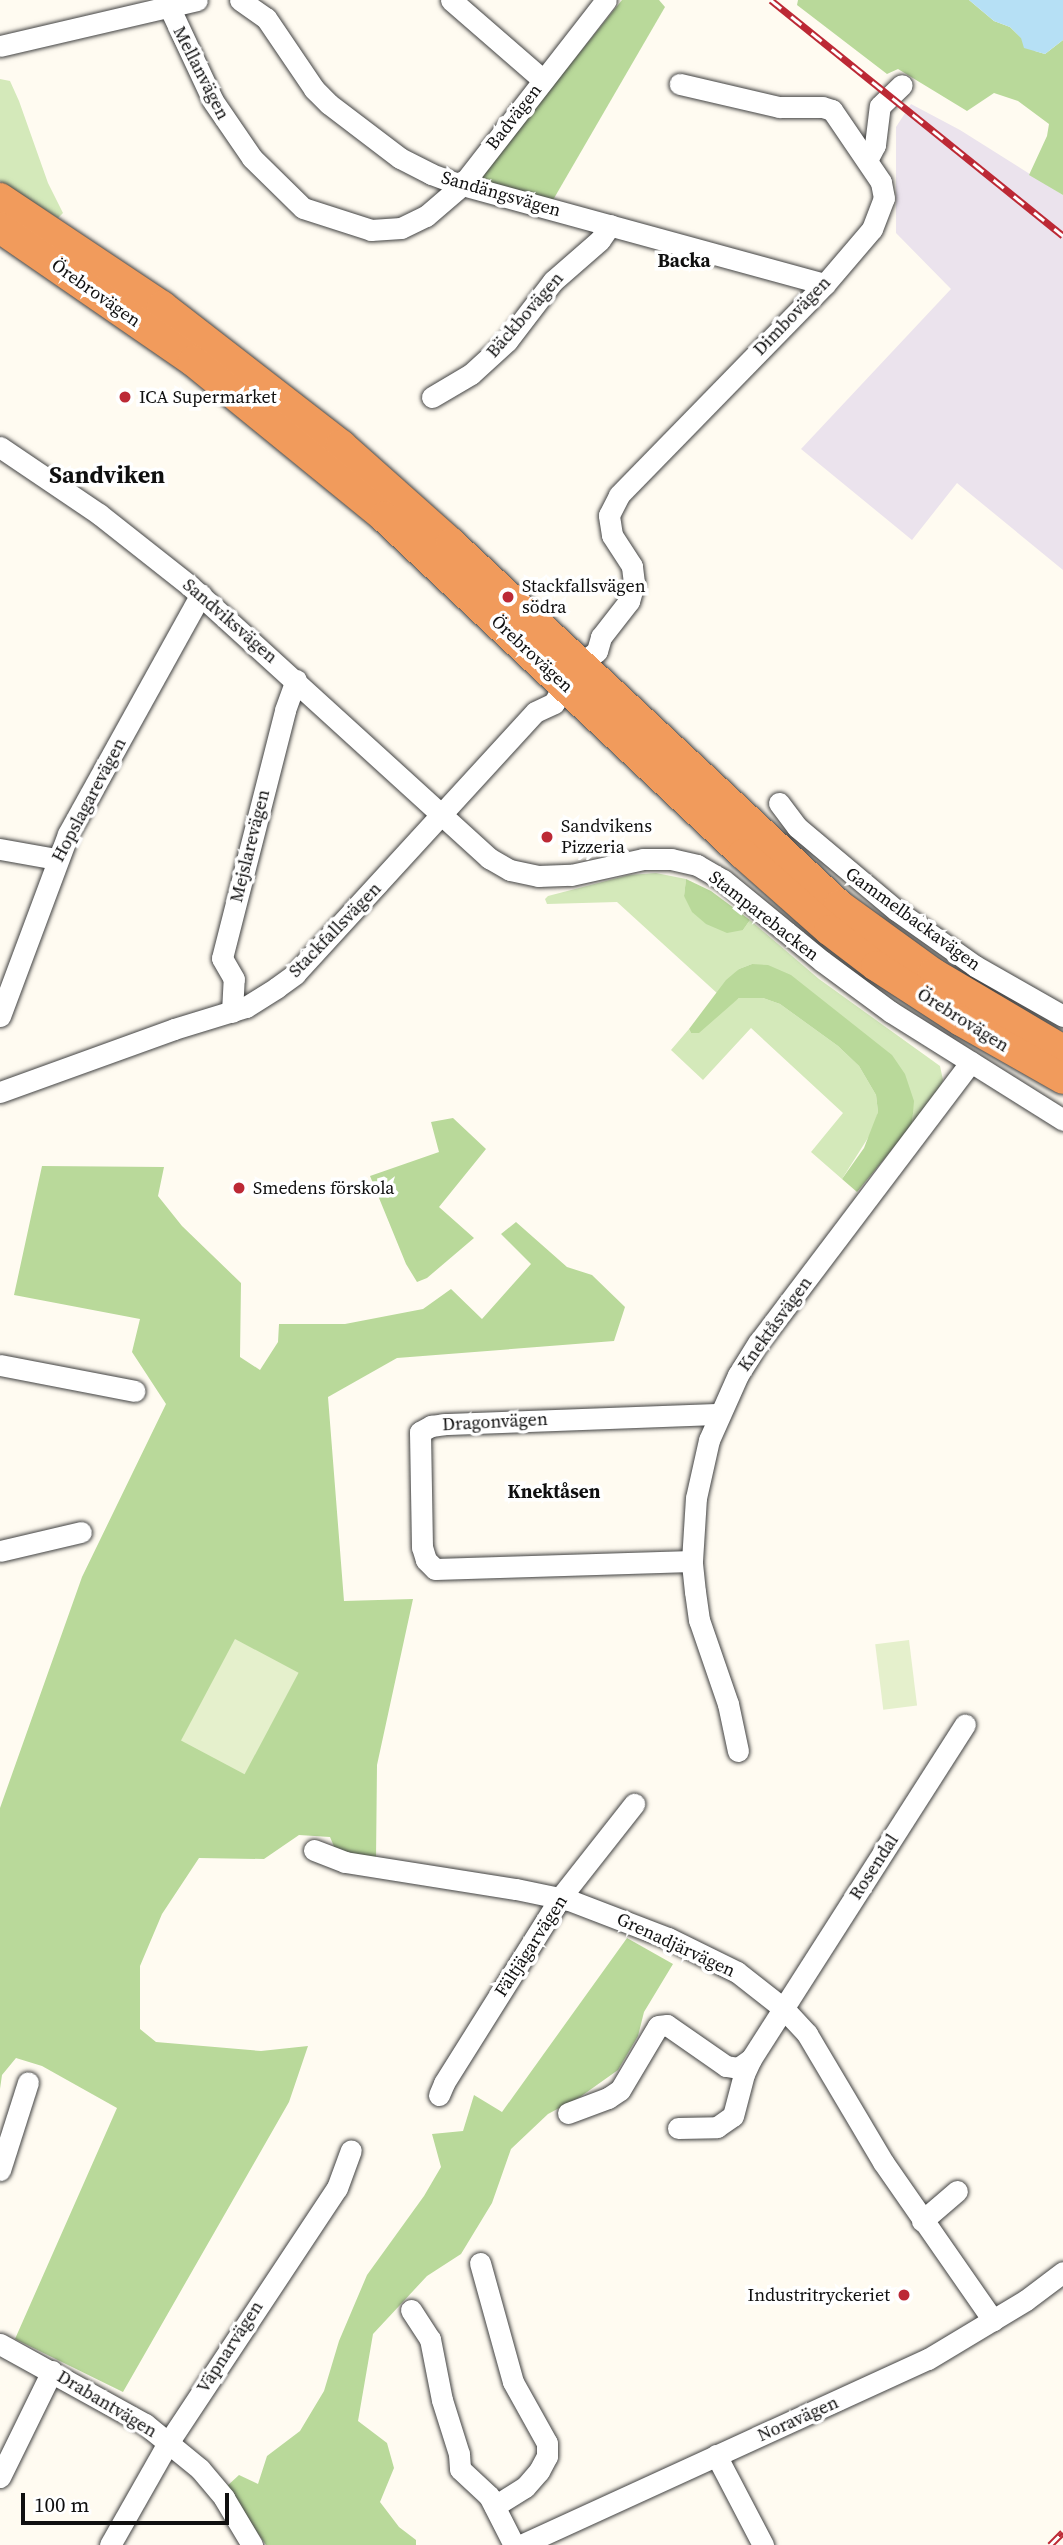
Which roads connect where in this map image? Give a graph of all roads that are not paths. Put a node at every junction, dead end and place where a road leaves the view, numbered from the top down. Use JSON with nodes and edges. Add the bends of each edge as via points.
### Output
{"nodes":[{"id":1,"x":197,"y":0,"type":"edge"},
{"id":2,"x":240,"y":0,"type":"edge"},
{"id":3,"x":451,"y":0,"type":"edge"},
{"id":4,"x":607,"y":0,"type":"edge"},
{"id":5,"x":167,"y":3,"type":"edge"},
{"id":6,"x":0,"y":46,"type":"edge"},
{"id":7,"x":543,"y":80,"type":"junction"},
{"id":8,"x":680,"y":84,"type":"dead end"},
{"id":9,"x":902,"y":85,"type":"dead end"},
{"id":10,"x":867,"y":160,"type":"junction"},
{"id":11,"x":462,"y":185,"type":"junction"},
{"id":12,"x":0,"y":198,"type":"edge"},
{"id":13,"x":610,"y":225,"type":"junction"},
{"id":14,"x":0,"y":228,"type":"edge"},
{"id":15,"x":371,"y":230,"type":"joint"},
{"id":16,"x":825,"y":284,"type":"junction"},
{"id":17,"x":432,"y":397,"type":"dead end"},
{"id":18,"x":0,"y":447,"type":"edge"},
{"id":19,"x":201,"y":594,"type":"junction"},
{"id":20,"x":572,"y":674,"type":"junction"},
{"id":21,"x":296,"y":680,"type":"junction"},
{"id":22,"x":779,"y":803,"type":"dead end"},
{"id":23,"x":444,"y":815,"type":"junction"},
{"id":24,"x":0,"y":849,"type":"edge"},
{"id":25,"x":56,"y":859,"type":"junction"},
{"id":26,"x":10,"y":956,"type":"edge"},
{"id":27,"x":232,"y":1012,"type":"junction"},
{"id":28,"x":0,"y":1016,"type":"edge"},
{"id":29,"x":1063,"y":1016,"type":"edge"},
{"id":30,"x":1063,"y":1050,"type":"edge"},
{"id":31,"x":971,"y":1062,"type":"junction"},
{"id":32,"x":1063,"y":1079,"type":"edge"},
{"id":33,"x":0,"y":1092,"type":"edge"},
{"id":34,"x":1063,"y":1119,"type":"edge"},
{"id":35,"x":0,"y":1365,"type":"edge"},
{"id":36,"x":135,"y":1391,"type":"dead end"},
{"id":37,"x":719,"y":1414,"type":"junction"},
{"id":38,"x":81,"y":1532,"type":"dead end"},
{"id":39,"x":0,"y":1551,"type":"edge"},
{"id":40,"x":692,"y":1560,"type":"junction"},
{"id":41,"x":965,"y":1726,"type":"dead end"},
{"id":42,"x":738,"y":1751,"type":"dead end"},
{"id":43,"x":634,"y":1804,"type":"dead end"},
{"id":44,"x":314,"y":1850,"type":"dead end"},
{"id":45,"x":561,"y":1898,"type":"junction"},
{"id":46,"x":784,"y":2009,"type":"junction"},
{"id":47,"x":751,"y":2059,"type":"junction"},
{"id":48,"x":28,"y":2082,"type":"dead end"},
{"id":49,"x":439,"y":2095,"type":"dead end"},
{"id":50,"x":568,"y":2113,"type":"dead end"},
{"id":51,"x":678,"y":2128,"type":"dead end"},
{"id":52,"x":351,"y":2150,"type":"dead end"},
{"id":53,"x":0,"y":2170,"type":"edge"},
{"id":54,"x":957,"y":2191,"type":"dead end"},
{"id":55,"x":922,"y":2221,"type":"junction"},
{"id":56,"x":480,"y":2263,"type":"dead end"},
{"id":57,"x":1063,"y":2273,"type":"edge"},
{"id":58,"x":411,"y":2310,"type":"dead end"},
{"id":59,"x":993,"y":2320,"type":"junction"},
{"id":60,"x":0,"y":2344,"type":"edge"},
{"id":61,"x":52,"y":2371,"type":"junction"},
{"id":62,"x":168,"y":2443,"type":"junction"},
{"id":63,"x":716,"y":2455,"type":"junction"},
{"id":64,"x":0,"y":2477,"type":"edge"},
{"id":65,"x":495,"y":2506,"type":"junction"},
{"id":66,"x":110,"y":2545,"type":"edge"},
{"id":67,"x":252,"y":2545,"type":"edge"},
{"id":68,"x":514,"y":2545,"type":"edge"},
{"id":69,"x":521,"y":2545,"type":"edge"},
{"id":70,"x":763,"y":2545,"type":"edge"}],
"edges":[{"from":1,"to":5,"type":"street"},
{"from":2,"to":11,"type":"street","name":"Sandängsvägen","via":[[266,18],[329,104],[400,158]]},
{"from":3,"to":7,"type":"street"},
{"from":4,"to":7,"type":"street","name":"Badvägen"},
{"from":5,"to":6,"type":"street"},
{"from":5,"to":15,"type":"street","name":"Mellanvägen","via":[[213,101],[252,158],[303,208]]},
{"from":7,"to":11,"type":"street","name":"Badvägen"},
{"from":8,"to":10,"type":"street","name":"Dimbovägen","via":[[779,107],[832,110]]},
{"from":9,"to":10,"type":"street","via":[[880,106],[875,145]]},
{"from":10,"to":16,"type":"street","name":"Dimbovägen","via":[[881,182],[881,212]]},
{"from":11,"to":13,"type":"street","name":"Sandängsvägen"},
{"from":11,"to":15,"type":"street","name":"Badvägen","via":[[426,216],[401,228]]},
{"from":12,"to":20,"type":"highway","name":"Örebrovägen","via":[[162,306],[283,399],[441,534]]},
{"from":13,"to":16,"type":"street","name":"Sandängsvägen"},
{"from":13,"to":17,"type":"street","name":"Bäckbovägen","via":[[600,240],[553,281],[507,341],[471,374]]},
{"from":14,"to":20,"type":"highway","name":"Örebrovägen","via":[[151,330],[271,423]]},
{"from":16,"to":20,"type":"street","name":"Dimbovägen","via":[[619,495],[609,515],[612,535],[632,566],[634,583],[629,601],[601,638],[597,651]]},
{"from":18,"to":19,"type":"street","name":"Sandviksvägen","via":[[99,514]]},
{"from":19,"to":21,"type":"street","name":"Sandviksvägen"},
{"from":19,"to":25,"type":"street","name":"Hopslagarevägen"},
{"from":20,"to":23,"type":"street","name":"Stackfallsvägen","via":[[542,692],[536,712]]},
{"from":20,"to":30,"type":"highway","name":"Örebrovägen","via":[[839,905],[923,966]]},
{"from":20,"to":32,"type":"highway","name":"Örebrovägen","via":[[743,855],[829,930],[961,1021]]},
{"from":21,"to":23,"type":"street","name":"Sandviksvägen"},
{"from":21,"to":27,"type":"street","name":"Mejslarevägen","via":[[222,958],[234,979]]},
{"from":22,"to":29,"type":"street","name":"Gammelbackavägen","via":[[797,827],[896,910],[975,966]]},
{"from":23,"to":27,"type":"street","name":"Stackfallsvägen","via":[[295,974]]},
{"from":23,"to":31,"type":"street","name":"Stamparebacken","via":[[489,858],[510,870],[538,876],[571,875],[643,859],[697,865],[723,880],[882,1006]]},
{"from":24,"to":25,"type":"street"},
{"from":25,"to":26,"type":"street","name":"Hopslagarevägen"},
{"from":26,"to":28,"type":"street","name":"Hopslagarevägen"},
{"from":27,"to":33,"type":"street","name":"Stackfallsvägen"},
{"from":31,"to":34,"type":"street","name":"Stamparebacken"},
{"from":31,"to":37,"type":"street","name":"Knektåsvägen","via":[[759,1342]]},
{"from":35,"to":36,"type":"street"},
{"from":37,"to":40,"type":"street","name":"Knektåsvägen","via":[[701,1468]]},
{"from":37,"to":40,"type":"street","name":"Dragonvägen","via":[[446,1424],[420,1432],[422,1548],[435,1569]]},
{"from":38,"to":39,"type":"street"},
{"from":40,"to":42,"type":"street","name":"Knektåsvägen","via":[[699,1620],[728,1704]]},
{"from":41,"to":46,"type":"street","name":"Rosendal"},
{"from":43,"to":45,"type":"street","name":"Fältjägarvägen"},
{"from":44,"to":45,"type":"street","name":"Grenadjärvägen","via":[[345,1862]]},
{"from":45,"to":46,"type":"street","name":"Grenadjärvägen","via":[[643,1927],[712,1959],[737,1972]]},
{"from":45,"to":49,"type":"street","name":"Fältjägarvägen"},
{"from":46,"to":47,"type":"street","name":"Rosendal"},
{"from":46,"to":55,"type":"street","name":"Grenadjärvägen","via":[[824,2059]]},
{"from":47,"to":50,"type":"street","via":[[738,2068],[726,2066],[667,2025],[658,2026],[620,2090]]},
{"from":47,"to":51,"type":"street","name":"Rosendal","via":[[738,2106],[727,2123]]},
{"from":48,"to":53,"type":"street"},
{"from":52,"to":62,"type":"street","name":"Väpnarvägen","via":[[337,2188]]},
{"from":54,"to":55,"type":"street"},
{"from":55,"to":59,"type":"street","name":"Grenadjärvägen"},
{"from":56,"to":65,"type":"street","via":[[513,2382],[547,2443],[547,2456],[539,2471]]},
{"from":57,"to":59,"type":"street","name":"Noravägen"},
{"from":58,"to":65,"type":"street","via":[[430,2339],[460,2469]]},
{"from":59,"to":63,"type":"street","name":"Noravägen","via":[[894,2375]]},
{"from":60,"to":61,"type":"street","name":"Drabantvägen"},
{"from":61,"to":62,"type":"street","name":"Drabantvägen","via":[[112,2404]]},
{"from":61,"to":64,"type":"street"},
{"from":62,"to":66,"type":"street","name":"Väpnarvägen"},
{"from":62,"to":67,"type":"street","name":"Drabantvägen","via":[[200,2469],[224,2498]]},
{"from":63,"to":69,"type":"street","name":"Noravägen"},
{"from":63,"to":70,"type":"street"},
{"from":65,"to":68,"type":"street"}]}
